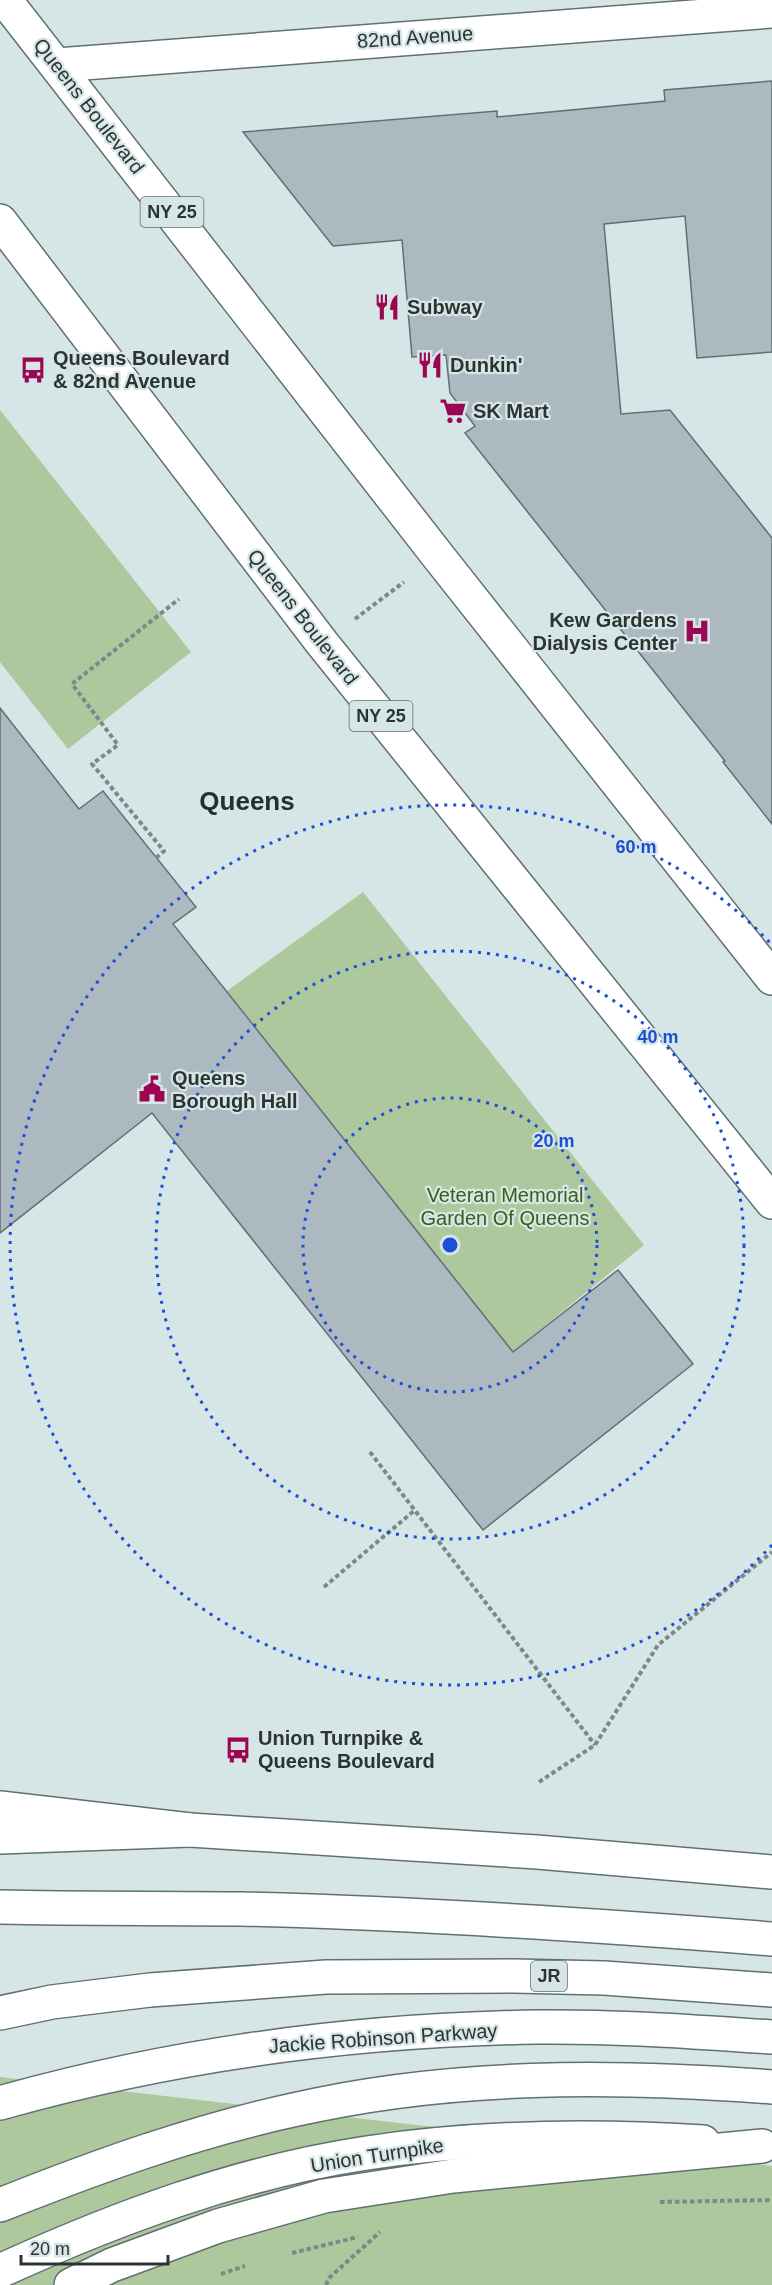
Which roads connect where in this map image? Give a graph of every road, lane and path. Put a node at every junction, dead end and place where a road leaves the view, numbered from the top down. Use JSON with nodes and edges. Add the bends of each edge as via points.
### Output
{"nodes":[{"id":1,"x":5,"y":0,"type":"edge"},
{"id":2,"x":772,"y":11,"type":"edge"},
{"id":3,"x":57,"y":64,"type":"junction"},
{"id":4,"x":0,"y":221,"type":"edge"},
{"id":5,"x":405,"y":581,"type":"dead end"},
{"id":6,"x":179,"y":599,"type":"dead end"},
{"id":7,"x":350,"y":622,"type":"dead end"},
{"id":8,"x":156,"y":858,"type":"dead end"},
{"id":9,"x":772,"y":978,"type":"edge"},
{"id":10,"x":772,"y":1202,"type":"edge"},
{"id":11,"x":370,"y":1452,"type":"dead end"},
{"id":12,"x":415,"y":1510,"type":"junction"},
{"id":13,"x":772,"y":1552,"type":"edge"},
{"id":14,"x":324,"y":1587,"type":"dead end"},
{"id":15,"x":595,"y":1745,"type":"junction"},
{"id":16,"x":539,"y":1782,"type":"dead end"},
{"id":17,"x":0,"y":1808,"type":"edge"},
{"id":18,"x":190,"y":1830,"type":"junction"},
{"id":19,"x":0,"y":1837,"type":"edge"},
{"id":20,"x":772,"y":1872,"type":"edge"},
{"id":21,"x":0,"y":1907,"type":"edge"},
{"id":22,"x":772,"y":1939,"type":"edge"},
{"id":23,"x":772,"y":1990,"type":"edge"},
{"id":24,"x":52,"y":2002,"type":"junction"},
{"id":25,"x":0,"y":2004,"type":"edge"},
{"id":26,"x":0,"y":2013,"type":"edge"},
{"id":27,"x":772,"y":2037,"type":"edge"},
{"id":28,"x":772,"y":2087,"type":"edge"},
{"id":29,"x":0,"y":2103,"type":"edge"},
{"id":30,"x":767,"y":2146,"type":"edge"},
{"id":31,"x":772,"y":2200,"type":"edge"},
{"id":32,"x":652,"y":2202,"type":"dead end"},
{"id":33,"x":0,"y":2205,"type":"edge"},
{"id":34,"x":288,"y":2253,"type":"dead end"},
{"id":35,"x":255,"y":2263,"type":"dead end"},
{"id":36,"x":0,"y":2271,"type":"edge"},
{"id":37,"x":213,"y":2276,"type":"dead end"},
{"id":38,"x":70,"y":2285,"type":"edge"},
{"id":39,"x":326,"y":2285,"type":"edge"}],
"edges":[{"from":1,"to":3,"type":"main road","name":"Queens Boulevard","number":"NY 25"},
{"from":2,"to":3,"type":"main road","name":"82nd Avenue"},
{"from":3,"to":9,"type":"main road","name":"Queens Boulevard","number":"NY 25","via":[[438,556]]},
{"from":4,"to":10,"type":"main road","name":"Queens Boulevard","number":"NY 25","via":[[317,636]]},
{"from":5,"to":7,"type":"path"},
{"from":6,"to":8,"type":"path","via":[[72,684],[118,745],[92,764],[164,851]]},
{"from":11,"to":12,"type":"path"},
{"from":12,"to":14,"type":"path"},
{"from":12,"to":15,"type":"path"},
{"from":13,"to":15,"type":"path","via":[[658,1644]]},
{"from":15,"to":16,"type":"path"},
{"from":17,"to":18,"type":"main road"},
{"from":18,"to":19,"type":"main road"},
{"from":18,"to":20,"type":"main road","via":[[537,1852]]},
{"from":21,"to":22,"type":"main road","via":[[241,1909],[429,1916]]},
{"from":23,"to":24,"type":"main road","number":"JR","via":[[604,1978],[326,1977],[150,1990]]},
{"from":24,"to":25,"type":"main road"},
{"from":24,"to":26,"type":"main road","number":"JR"},
{"from":27,"to":29,"type":"main road","name":"Jackie Robinson Parkway","via":[[537,2027],[399,2034],[258,2048],[175,2062]]},
{"from":28,"to":33,"type":"main road","via":[[614,2078],[529,2080],[370,2096],[294,2109],[162,2145]]},
{"from":30,"to":36,"type":"main road","name":"Union Turnpike","via":[[529,2137],[365,2153],[217,2187],[58,2245]]},
{"from":30,"to":38,"type":"main road","via":[[453,2176],[324,2196],[218,2226],[112,2265]]},
{"from":31,"to":32,"type":"path"},
{"from":34,"to":39,"type":"path","via":[[381,2232]]},
{"from":35,"to":37,"type":"path"}]}
